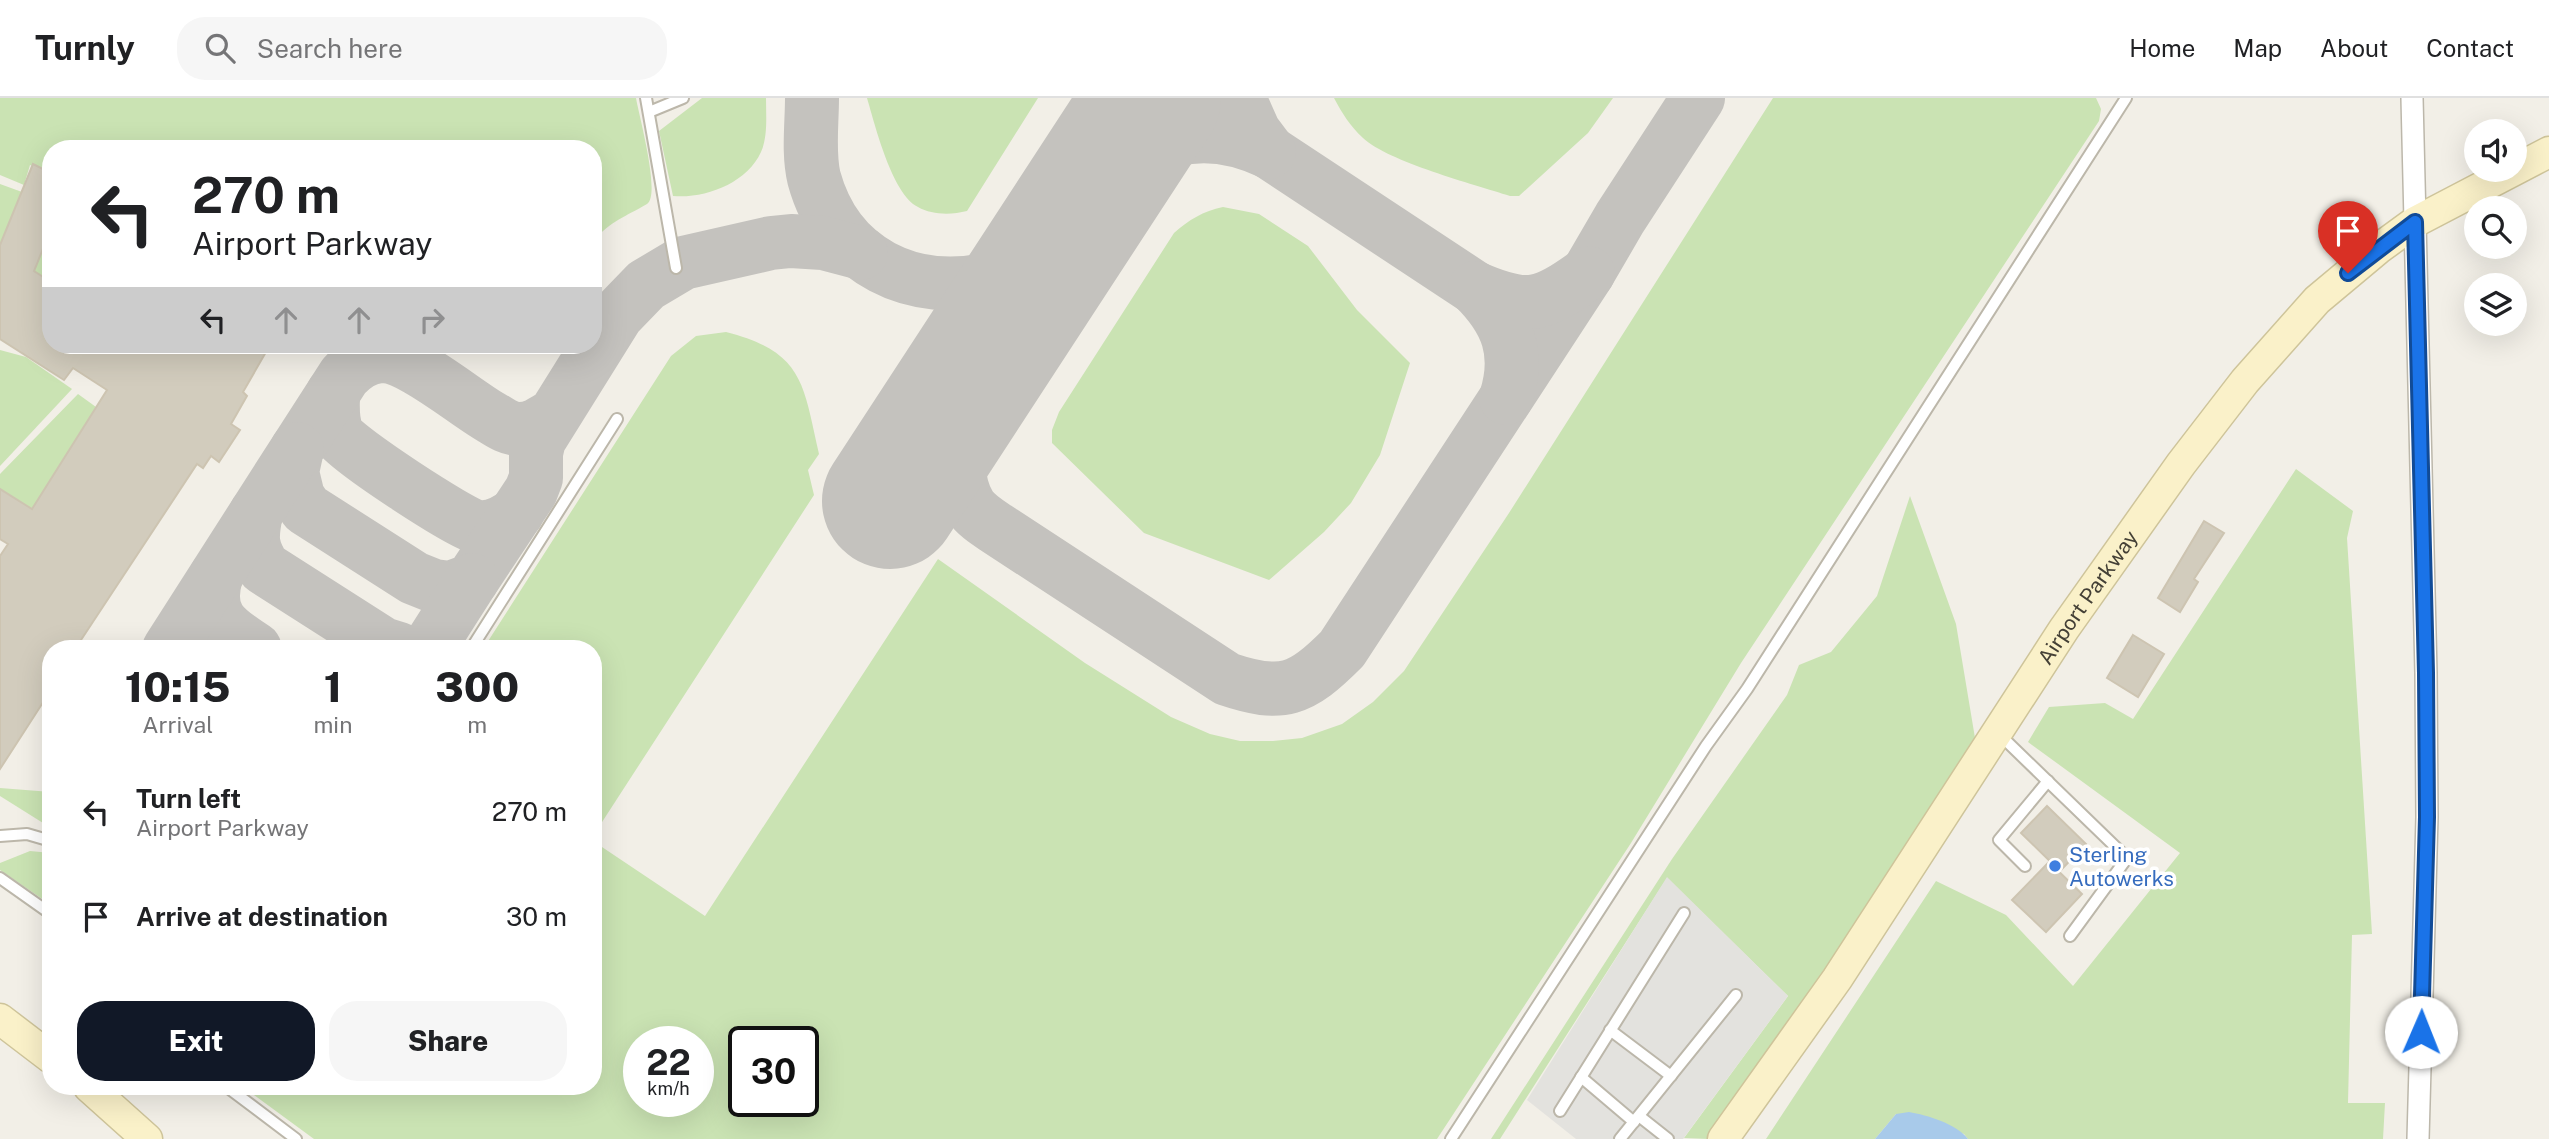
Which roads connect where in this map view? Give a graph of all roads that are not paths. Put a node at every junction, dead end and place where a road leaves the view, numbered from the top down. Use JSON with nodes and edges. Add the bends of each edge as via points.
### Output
{"nodes":[{"id":1,"x":646,"y":98,"type":"edge"},
{"id":2,"x":683,"y":98,"type":"edge"},
{"id":3,"x":2412,"y":98,"type":"edge"},
{"id":4,"x":2123,"y":99,"type":"edge"},
{"id":5,"x":649,"y":112,"type":"junction"},
{"id":6,"x":2549,"y":152,"type":"edge"},
{"id":7,"x":2415,"y":222,"type":"junction"},
{"id":8,"x":676,"y":268,"type":"dead end"},
{"id":9,"x":617,"y":419,"type":"dead end"},
{"id":10,"x":477,"y":640,"type":"edge"},
{"id":11,"x":1996,"y":731,"type":"junction"},
{"id":12,"x":2048,"y":781,"type":"junction"},
{"id":13,"x":0,"y":836,"type":"edge"},
{"id":14,"x":42,"y":838,"type":"edge"},
{"id":15,"x":2025,"y":866,"type":"dead end"},
{"id":16,"x":0,"y":878,"type":"edge"},
{"id":17,"x":42,"y":908,"type":"edge"},
{"id":18,"x":1684,"y":914,"type":"dead end"},
{"id":19,"x":2070,"y":936,"type":"dead end"},
{"id":20,"x":1736,"y":995,"type":"dead end"},
{"id":21,"x":0,"y":1019,"type":"edge"},
{"id":22,"x":1610,"y":1030,"type":"junction"},
{"id":23,"x":42,"y":1051,"type":"edge"},
{"id":24,"x":1671,"y":1076,"type":"junction"},
{"id":25,"x":1581,"y":1077,"type":"junction"},
{"id":26,"x":98,"y":1095,"type":"edge"},
{"id":27,"x":238,"y":1095,"type":"edge"},
{"id":28,"x":1559,"y":1111,"type":"dead end"},
{"id":29,"x":1636,"y":1119,"type":"junction"},
{"id":30,"x":147,"y":1139,"type":"edge"},
{"id":31,"x":296,"y":1139,"type":"edge"},
{"id":32,"x":1451,"y":1139,"type":"edge"},
{"id":33,"x":1620,"y":1139,"type":"edge"},
{"id":34,"x":1668,"y":1139,"type":"edge"},
{"id":35,"x":1723,"y":1139,"type":"edge"},
{"id":36,"x":2418,"y":1139,"type":"edge"}],
"edges":[{"from":1,"to":5,"type":"lane"},
{"from":2,"to":5,"type":"lane"},
{"from":3,"to":7,"type":"street"},
{"from":4,"to":32,"type":"lane","via":[[1747,689]]},
{"from":5,"to":8,"type":"lane"},
{"from":6,"to":7,"type":"main road","name":"Airport Parkway"},
{"from":7,"to":11,"type":"main road","name":"Airport Parkway","via":[[2317,300],[2245,382],[2165,485]]},
{"from":7,"to":36,"type":"street","via":[[2427,804]]},
{"from":9,"to":10,"type":"lane"},
{"from":11,"to":12,"type":"lane"},
{"from":11,"to":35,"type":"main road","name":"Airport Parkway","via":[[1837,979]]},
{"from":12,"to":15,"type":"lane","via":[[1999,840]]},
{"from":12,"to":19,"type":"lane","via":[[2127,858]]},
{"from":13,"to":14,"type":"lane","via":[[27,834]]},
{"from":16,"to":17,"type":"lane"},
{"from":18,"to":22,"type":"lane"},
{"from":20,"to":24,"type":"lane"},
{"from":21,"to":23,"type":"main road"},
{"from":22,"to":24,"type":"lane"},
{"from":22,"to":25,"type":"lane"},
{"from":24,"to":29,"type":"lane"},
{"from":25,"to":28,"type":"lane"},
{"from":25,"to":29,"type":"lane"},
{"from":26,"to":30,"type":"main road"},
{"from":27,"to":31,"type":"lane"},
{"from":29,"to":33,"type":"lane"},
{"from":29,"to":34,"type":"lane"}]}
